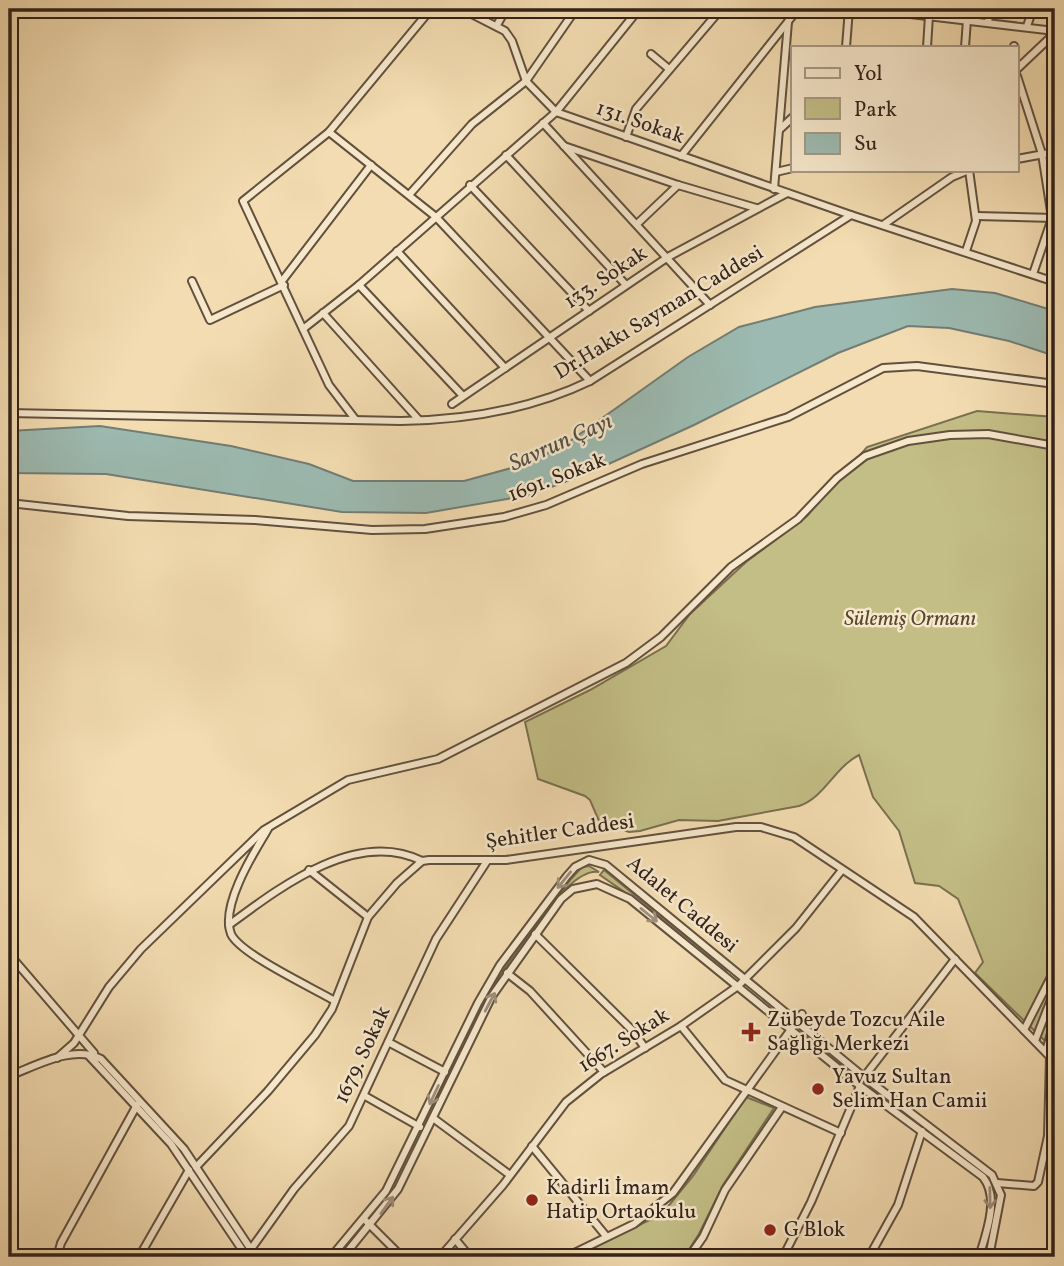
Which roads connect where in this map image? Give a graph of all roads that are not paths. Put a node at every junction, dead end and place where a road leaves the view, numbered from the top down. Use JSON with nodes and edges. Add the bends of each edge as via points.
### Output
{"nodes":[{"id":1,"x":431,"y":9,"type":"edge"},
{"id":2,"x":462,"y":9,"type":"edge"},
{"id":3,"x":506,"y":9,"type":"edge"},
{"id":4,"x":576,"y":9,"type":"edge"},
{"id":5,"x":639,"y":9,"type":"edge"},
{"id":6,"x":721,"y":9,"type":"edge"},
{"id":7,"x":798,"y":9,"type":"edge"},
{"id":8,"x":849,"y":9,"type":"edge"},
{"id":9,"x":868,"y":9,"type":"edge"},
{"id":10,"x":990,"y":9,"type":"edge"},
{"id":11,"x":1033,"y":9,"type":"edge"},
{"id":12,"x":925,"y":13,"type":"edge"},
{"id":13,"x":789,"y":20,"type":"junction"},
{"id":14,"x":967,"y":20,"type":"junction"},
{"id":15,"x":988,"y":22,"type":"junction"},
{"id":16,"x":497,"y":25,"type":"junction"},
{"id":17,"x":1027,"y":26,"type":"junction"},
{"id":18,"x":1055,"y":32,"type":"edge"},
{"id":19,"x":846,"y":46,"type":"edge"},
{"id":20,"x":927,"y":46,"type":"edge"},
{"id":21,"x":965,"y":46,"type":"edge"},
{"id":22,"x":651,"y":54,"type":"dead end"},
{"id":23,"x":1018,"y":68,"type":"edge"},
{"id":24,"x":669,"y":69,"type":"junction"},
{"id":25,"x":1018,"y":79,"type":"edge"},
{"id":26,"x":526,"y":81,"type":"junction"},
{"id":27,"x":556,"y":112,"type":"junction"},
{"id":28,"x":791,"y":119,"type":"edge"},
{"id":29,"x":543,"y":123,"type":"junction"},
{"id":30,"x":779,"y":130,"type":"junction"},
{"id":31,"x":329,"y":132,"type":"junction"},
{"id":32,"x":626,"y":138,"type":"junction"},
{"id":33,"x":564,"y":145,"type":"junction"},
{"id":34,"x":1055,"y":152,"type":"edge"},
{"id":35,"x":1042,"y":154,"type":"junction"},
{"id":36,"x":506,"y":155,"type":"junction"},
{"id":37,"x":681,"y":156,"type":"junction"},
{"id":38,"x":1018,"y":159,"type":"edge"},
{"id":39,"x":372,"y":166,"type":"junction"},
{"id":40,"x":791,"y":168,"type":"edge"},
{"id":41,"x":776,"y":172,"type":"junction"},
{"id":42,"x":964,"y":172,"type":"edge"},
{"id":43,"x":969,"y":172,"type":"edge"},
{"id":44,"x":470,"y":185,"type":"junction"},
{"id":45,"x":678,"y":185,"type":"junction"},
{"id":46,"x":774,"y":189,"type":"junction"},
{"id":47,"x":787,"y":193,"type":"junction"},
{"id":48,"x":409,"y":195,"type":"junction"},
{"id":49,"x":755,"y":208,"type":"junction"},
{"id":50,"x":851,"y":215,"type":"junction"},
{"id":51,"x":436,"y":216,"type":"junction"},
{"id":52,"x":976,"y":216,"type":"junction"},
{"id":53,"x":1054,"y":218,"type":"edge"},
{"id":54,"x":637,"y":224,"type":"junction"},
{"id":55,"x":883,"y":225,"type":"junction"},
{"id":56,"x":397,"y":251,"type":"junction"},
{"id":57,"x":967,"y":251,"type":"junction"},
{"id":58,"x":668,"y":257,"type":"junction"},
{"id":59,"x":1033,"y":274,"type":"junction"},
{"id":60,"x":192,"y":281,"type":"dead end"},
{"id":61,"x":1055,"y":282,"type":"edge"},
{"id":62,"x":283,"y":283,"type":"junction"},
{"id":63,"x":359,"y":285,"type":"junction"},
{"id":64,"x":626,"y":285,"type":"junction"},
{"id":65,"x":710,"y":305,"type":"junction"},
{"id":66,"x":589,"y":311,"type":"junction"},
{"id":67,"x":323,"y":313,"type":"junction"},
{"id":68,"x":303,"y":329,"type":"junction"},
{"id":69,"x":549,"y":337,"type":"junction"},
{"id":70,"x":505,"y":368,"type":"junction"},
{"id":71,"x":590,"y":381,"type":"junction"},
{"id":72,"x":1055,"y":384,"type":"edge"},
{"id":73,"x":463,"y":396,"type":"junction"},
{"id":74,"x":452,"y":404,"type":"dead end"},
{"id":75,"x":9,"y":413,"type":"edge"},
{"id":76,"x":355,"y":419,"type":"junction"},
{"id":77,"x":419,"y":421,"type":"junction"},
{"id":78,"x":1055,"y":446,"type":"edge"},
{"id":79,"x":9,"y":503,"type":"edge"},
{"id":80,"x":270,"y":826,"type":"junction"},
{"id":81,"x":422,"y":860,"type":"junction"},
{"id":82,"x":487,"y":861,"type":"junction"},
{"id":83,"x":309,"y":870,"type":"junction"},
{"id":84,"x":842,"y":870,"type":"junction"},
{"id":85,"x":368,"y":917,"type":"junction"},
{"id":86,"x":229,"y":925,"type":"junction"},
{"id":87,"x":535,"y":934,"type":"junction"},
{"id":88,"x":9,"y":954,"type":"edge"},
{"id":89,"x":957,"y":962,"type":"junction"},
{"id":90,"x":1055,"y":969,"type":"edge"},
{"id":91,"x":507,"y":973,"type":"junction"},
{"id":92,"x":745,"y":980,"type":"junction"},
{"id":93,"x":738,"y":986,"type":"junction"},
{"id":94,"x":1055,"y":989,"type":"edge"},
{"id":95,"x":335,"y":1001,"type":"junction"},
{"id":96,"x":802,"y":1014,"type":"dead end"},
{"id":97,"x":1055,"y":1020,"type":"edge"},
{"id":98,"x":796,"y":1022,"type":"junction"},
{"id":99,"x":681,"y":1027,"type":"junction"},
{"id":100,"x":790,"y":1029,"type":"junction"},
{"id":101,"x":1024,"y":1030,"type":"junction"},
{"id":102,"x":79,"y":1036,"type":"junction"},
{"id":103,"x":1035,"y":1041,"type":"junction"},
{"id":104,"x":390,"y":1043,"type":"junction"},
{"id":105,"x":645,"y":1048,"type":"junction"},
{"id":106,"x":85,"y":1053,"type":"junction"},
{"id":107,"x":97,"y":1056,"type":"junction"},
{"id":108,"x":1050,"y":1057,"type":"edge"},
{"id":109,"x":57,"y":1058,"type":"junction"},
{"id":110,"x":445,"y":1072,"type":"junction"},
{"id":111,"x":604,"y":1072,"type":"junction"},
{"id":112,"x":9,"y":1076,"type":"edge"},
{"id":113,"x":864,"y":1077,"type":"junction"},
{"id":114,"x":860,"y":1086,"type":"junction"},
{"id":115,"x":745,"y":1091,"type":"junction"},
{"id":116,"x":365,"y":1096,"type":"junction"},
{"id":117,"x":137,"y":1105,"type":"junction"},
{"id":118,"x":782,"y":1107,"type":"junction"},
{"id":119,"x":433,"y":1118,"type":"junction"},
{"id":120,"x":420,"y":1127,"type":"junction"},
{"id":121,"x":922,"y":1130,"type":"junction"},
{"id":122,"x":1055,"y":1130,"type":"edge"},
{"id":123,"x":841,"y":1133,"type":"junction"},
{"id":124,"x":1048,"y":1136,"type":"junction"},
{"id":125,"x":532,"y":1146,"type":"junction"},
{"id":126,"x":192,"y":1169,"type":"junction"},
{"id":127,"x":510,"y":1175,"type":"junction"},
{"id":128,"x":998,"y":1182,"type":"junction"},
{"id":129,"x":364,"y":1219,"type":"junction"},
{"id":130,"x":371,"y":1226,"type":"junction"},
{"id":131,"x":606,"y":1236,"type":"junction"},
{"id":132,"x":455,"y":1239,"type":"junction"},
{"id":133,"x":251,"y":1249,"type":"junction"},
{"id":134,"x":694,"y":1251,"type":"junction"},
{"id":135,"x":57,"y":1257,"type":"edge"},
{"id":136,"x":139,"y":1257,"type":"edge"},
{"id":137,"x":247,"y":1257,"type":"edge"},
{"id":138,"x":256,"y":1257,"type":"edge"},
{"id":139,"x":331,"y":1257,"type":"edge"},
{"id":140,"x":343,"y":1257,"type":"edge"},
{"id":141,"x":402,"y":1257,"type":"edge"},
{"id":142,"x":440,"y":1257,"type":"edge"},
{"id":143,"x":470,"y":1257,"type":"edge"},
{"id":144,"x":566,"y":1257,"type":"edge"},
{"id":145,"x":689,"y":1257,"type":"edge"},
{"id":146,"x":702,"y":1257,"type":"edge"},
{"id":147,"x":783,"y":1257,"type":"edge"},
{"id":148,"x":869,"y":1257,"type":"edge"},
{"id":149,"x":979,"y":1257,"type":"edge"},
{"id":150,"x":989,"y":1257,"type":"edge"}],
"edges":[{"from":1,"to":31,"type":"street"},
{"from":2,"to":16,"type":"street"},
{"from":3,"to":16,"type":"street"},
{"from":4,"to":26,"type":"street"},
{"from":5,"to":27,"type":"street"},
{"from":6,"to":24,"type":"street"},
{"from":7,"to":13,"type":"street"},
{"from":8,"to":19,"type":"street"},
{"from":9,"to":12,"type":"street"},
{"from":10,"to":15,"type":"street"},
{"from":11,"to":17,"type":"street"},
{"from":12,"to":14,"type":"street"},
{"from":12,"to":20,"type":"street"},
{"from":13,"to":30,"type":"street"},
{"from":13,"to":37,"type":"street"},
{"from":14,"to":15,"type":"street"},
{"from":14,"to":21,"type":"street"},
{"from":15,"to":17,"type":"street"},
{"from":16,"to":26,"type":"street","name":"131. Sokak","via":[[512,41]]},
{"from":17,"to":18,"type":"street"},
{"from":18,"to":23,"type":"street"},
{"from":22,"to":24,"type":"street"},
{"from":24,"to":32,"type":"street","via":[[636,109]]},
{"from":25,"to":35,"type":"street"},
{"from":26,"to":27,"type":"street","name":"131. Sokak"},
{"from":26,"to":48,"type":"street","via":[[472,124]]},
{"from":27,"to":29,"type":"street"},
{"from":27,"to":32,"type":"street","name":"131. Sokak"},
{"from":28,"to":30,"type":"street"},
{"from":29,"to":33,"type":"street"},
{"from":29,"to":36,"type":"street"},
{"from":30,"to":41,"type":"street"},
{"from":31,"to":39,"type":"street"},
{"from":31,"to":62,"type":"street","via":[[243,201]]},
{"from":32,"to":37,"type":"street","name":"131. Sokak"},
{"from":33,"to":45,"type":"street"},
{"from":33,"to":54,"type":"street"},
{"from":34,"to":35,"type":"street"},
{"from":35,"to":38,"type":"street"},
{"from":35,"to":53,"type":"street"},
{"from":36,"to":44,"type":"street"},
{"from":36,"to":64,"type":"street"},
{"from":37,"to":46,"type":"street","name":"131. Sokak"},
{"from":39,"to":48,"type":"street"},
{"from":39,"to":62,"type":"street"},
{"from":40,"to":41,"type":"street"},
{"from":41,"to":46,"type":"street"},
{"from":42,"to":55,"type":"street"},
{"from":43,"to":52,"type":"street"},
{"from":44,"to":51,"type":"street"},
{"from":44,"to":66,"type":"street"},
{"from":45,"to":49,"type":"street"},
{"from":45,"to":54,"type":"street"},
{"from":46,"to":47,"type":"street","name":"131. Sokak"},
{"from":47,"to":49,"type":"street","name":"133. Sokak"},
{"from":47,"to":50,"type":"street","name":"131. Sokak"},
{"from":48,"to":51,"type":"street"},
{"from":49,"to":58,"type":"street","name":"133. Sokak"},
{"from":50,"to":55,"type":"street"},
{"from":50,"to":65,"type":"street","name":"Dr.Hakkı Sayman Caddesi"},
{"from":51,"to":56,"type":"street"},
{"from":51,"to":69,"type":"street"},
{"from":52,"to":53,"type":"street"},
{"from":52,"to":57,"type":"street"},
{"from":53,"to":59,"type":"street"},
{"from":54,"to":58,"type":"street"},
{"from":55,"to":57,"type":"street"},
{"from":56,"to":63,"type":"street"},
{"from":56,"to":70,"type":"street"},
{"from":57,"to":59,"type":"street"},
{"from":58,"to":64,"type":"street","name":"133. Sokak"},
{"from":58,"to":65,"type":"street"},
{"from":59,"to":61,"type":"street"},
{"from":60,"to":62,"type":"street","via":[[210,320]]},
{"from":62,"to":68,"type":"street"},
{"from":63,"to":67,"type":"street"},
{"from":63,"to":73,"type":"street"},
{"from":64,"to":66,"type":"street","name":"133. Sokak"},
{"from":65,"to":71,"type":"street","name":"Dr.Hakkı Sayman Caddesi"},
{"from":66,"to":69,"type":"street","name":"133. Sokak"},
{"from":67,"to":68,"type":"street"},
{"from":67,"to":77,"type":"street"},
{"from":68,"to":76,"type":"street","via":[[333,392]]},
{"from":69,"to":70,"type":"street","name":"133. Sokak"},
{"from":69,"to":71,"type":"street"},
{"from":70,"to":73,"type":"street","name":"133. Sokak"},
{"from":71,"to":77,"type":"street","name":"Dr.Hakkı Sayman Caddesi","via":[[557,396],[510,408]]},
{"from":72,"to":79,"type":"street","name":"1691. Sokak","via":[[917,366],[883,369],[788,417],[642,464],[536,508],[433,528],[372,530],[128,516]]},
{"from":73,"to":74,"type":"street","name":"133. Sokak"},
{"from":75,"to":76,"type":"street","name":"Dr.Hakkı Sayman Caddesi"},
{"from":76,"to":77,"type":"street","name":"Dr.Hakkı Sayman Caddesi"},
{"from":78,"to":80,"type":"street","via":[[967,434],[908,441],[878,450],[843,472],[798,519],[731,567],[661,637],[626,663],[438,759],[348,780]]},
{"from":80,"to":86,"type":"street","via":[[241,879]]},
{"from":80,"to":102,"type":"street","via":[[141,949],[103,995]]},
{"from":81,"to":82,"type":"street","name":"Şehitler Caddesi"},
{"from":81,"to":83,"type":"street","name":"Şehitler Caddesi","via":[[372,853]]},
{"from":81,"to":85,"type":"street"},
{"from":82,"to":84,"type":"street","name":"Şehitler Caddesi","via":[[749,826],[794,837]]},
{"from":82,"to":104,"type":"street","name":"1679. Sokak","via":[[436,939]]},
{"from":83,"to":85,"type":"street"},
{"from":83,"to":86,"type":"street","name":"Şehitler Caddesi"},
{"from":84,"to":89,"type":"street","name":"Şehitler Caddesi","via":[[914,917]]},
{"from":84,"to":92,"type":"street","name":"1667. Sokak","via":[[796,929]]},
{"from":85,"to":95,"type":"street"},
{"from":86,"to":95,"type":"street","via":[[234,939],[246,950]]},
{"from":87,"to":91,"type":"street"},
{"from":87,"to":93,"type":"street","one_way":true,"via":[[567,894],[581,886],[603,885],[630,900]]},
{"from":87,"to":105,"type":"street"},
{"from":88,"to":102,"type":"street"},
{"from":89,"to":101,"type":"street","name":"Şehitler Caddesi"},
{"from":89,"to":113,"type":"street"},
{"from":90,"to":101,"type":"street"},
{"from":91,"to":111,"type":"street","via":[[530,991]]},
{"from":119,"to":91,"type":"street","one_way":true},
{"from":92,"to":93,"type":"street","name":"1667. Sokak"},
{"from":92,"to":98,"type":"street","name":"Adalet Caddesi"},
{"from":92,"to":110,"type":"street","name":"Adalet Caddesi","one_way":true,"via":[[606,866],[596,860],[583,862],[567,876],[500,965]]},
{"from":93,"to":99,"type":"street","name":"1667. Sokak"},
{"from":93,"to":100,"type":"street"},
{"from":94,"to":103,"type":"street"},
{"from":95,"to":126,"type":"street","via":[[293,1062]]},
{"from":96,"to":98,"type":"street"},
{"from":97,"to":108,"type":"street"},
{"from":98,"to":100,"type":"street"},
{"from":98,"to":113,"type":"street","name":"Adalet Caddesi"},
{"from":99,"to":105,"type":"street","name":"1667. Sokak"},
{"from":99,"to":115,"type":"street","via":[[715,1071]]},
{"from":100,"to":114,"type":"street"},
{"from":100,"to":115,"type":"street"},
{"from":101,"to":103,"type":"street","name":"Şehitler Caddesi"},
{"from":102,"to":107,"type":"street"},
{"from":102,"to":109,"type":"street"},
{"from":103,"to":108,"type":"street","name":"Şehitler Caddesi"},
{"from":104,"to":110,"type":"street"},
{"from":104,"to":116,"type":"street","name":"1679. Sokak"},
{"from":105,"to":111,"type":"street","name":"1667. Sokak"},
{"from":106,"to":107,"type":"street"},
{"from":106,"to":109,"type":"street"},
{"from":106,"to":117,"type":"street"},
{"from":107,"to":126,"type":"street","via":[[160,1120]]},
{"from":108,"to":124,"type":"street"},
{"from":109,"to":112,"type":"street"},
{"from":110,"to":120,"type":"street","name":"Adalet Caddesi","one_way":true},
{"from":111,"to":125,"type":"street","name":"1667. Sokak","via":[[566,1102]]},
{"from":113,"to":128,"type":"street","name":"Adalet Caddesi"},
{"from":114,"to":121,"type":"street"},
{"from":114,"to":123,"type":"street"},
{"from":115,"to":118,"type":"street"},
{"from":115,"to":131,"type":"street","via":[[673,1193],[634,1224]]},
{"from":116,"to":120,"type":"street"},
{"from":116,"to":133,"type":"street","name":"1679. Sokak","via":[[344,1133],[294,1189]]},
{"from":117,"to":126,"type":"street"},
{"from":117,"to":135,"type":"street"},
{"from":118,"to":123,"type":"street"},
{"from":118,"to":134,"type":"street","via":[[725,1189]]},
{"from":119,"to":127,"type":"street"},
{"from":130,"to":119,"type":"street","one_way":true,"via":[[398,1189]]},
{"from":120,"to":129,"type":"street","name":"Adalet Caddesi","via":[[391,1184]]},
{"from":121,"to":148,"type":"street","via":[[898,1205]]},
{"from":121,"to":149,"type":"street","one_way":true,"via":[[989,1184],[991,1203]]},
{"from":122,"to":124,"type":"street"},
{"from":123,"to":147,"type":"street"},
{"from":124,"to":128,"type":"street","via":[[1034,1186]]},
{"from":125,"to":127,"type":"street","name":"1667. Sokak"},
{"from":125,"to":131,"type":"street"},
{"from":126,"to":133,"type":"street"},
{"from":126,"to":136,"type":"street"},
{"from":126,"to":137,"type":"street"},
{"from":127,"to":132,"type":"street","name":"1667. Sokak"},
{"from":128,"to":150,"type":"street","via":[[999,1208]]},
{"from":129,"to":130,"type":"street"},
{"from":129,"to":139,"type":"street","name":"Adalet Caddesi"},
{"from":130,"to":140,"type":"street"},
{"from":130,"to":141,"type":"street"},
{"from":131,"to":144,"type":"street"},
{"from":132,"to":142,"type":"street","name":"1667. Sokak"},
{"from":132,"to":143,"type":"street"},
{"from":133,"to":138,"type":"street"},
{"from":134,"to":145,"type":"street"},
{"from":134,"to":146,"type":"street"}]}
